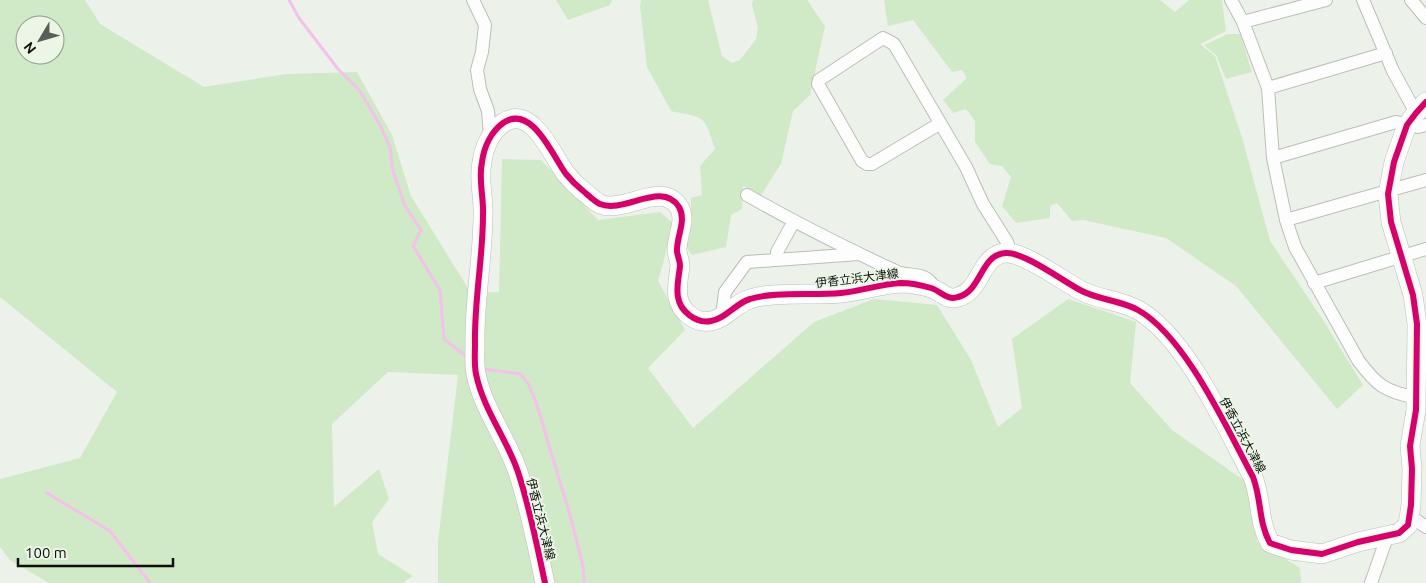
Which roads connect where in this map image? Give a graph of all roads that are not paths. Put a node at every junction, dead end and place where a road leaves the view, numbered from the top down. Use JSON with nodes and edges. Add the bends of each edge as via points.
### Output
{"nodes":[{"id":1,"x":473,"y":0,"type":"edge"},
{"id":2,"x":1231,"y":0,"type":"edge"},
{"id":3,"x":1326,"y":0,"type":"edge"},
{"id":4,"x":1363,"y":0,"type":"edge"},
{"id":5,"x":1411,"y":0,"type":"edge"},
{"id":6,"x":1426,"y":18,"type":"edge"},
{"id":7,"x":1243,"y":22,"type":"junction"},
{"id":8,"x":1386,"y":52,"type":"junction"},
{"id":9,"x":1268,"y":88,"type":"junction"},
{"id":10,"x":1419,"y":116,"type":"edge"},
{"id":11,"x":939,"y":124,"type":"junction"},
{"id":12,"x":490,"y":136,"type":"junction"},
{"id":13,"x":1273,"y":158,"type":"junction"},
{"id":14,"x":1426,"y":180,"type":"edge"},
{"id":15,"x":1389,"y":190,"type":"junction"},
{"id":16,"x":747,"y":196,"type":"dead end"},
{"id":17,"x":1286,"y":220,"type":"junction"},
{"id":18,"x":794,"y":221,"type":"junction"},
{"id":19,"x":1426,"y":249,"type":"edge"},
{"id":20,"x":1010,"y":252,"type":"junction"},
{"id":21,"x":859,"y":254,"type":"junction"},
{"id":22,"x":1401,"y":256,"type":"junction"},
{"id":23,"x":777,"y":259,"type":"junction"},
{"id":24,"x":1314,"y":283,"type":"junction"},
{"id":25,"x":935,"y":289,"type":"junction"},
{"id":26,"x":722,"y":316,"type":"junction"},
{"id":27,"x":1422,"y":322,"type":"edge"},
{"id":28,"x":1416,"y":398,"type":"junction"},
{"id":29,"x":1409,"y":515,"type":"junction"},
{"id":30,"x":1426,"y":527,"type":"edge"},
{"id":31,"x":1387,"y":537,"type":"junction"},
{"id":32,"x":545,"y":583,"type":"edge"},
{"id":33,"x":1371,"y":583,"type":"edge"}],
"edges":[{"from":1,"to":12,"type":"street","via":[[485,25],[477,70],[488,111]]},
{"from":2,"to":7,"type":"street"},
{"from":3,"to":7,"type":"street"},
{"from":4,"to":8,"type":"street"},
{"from":5,"to":6,"type":"street"},
{"from":7,"to":9,"type":"street"},
{"from":8,"to":9,"type":"street"},
{"from":8,"to":10,"type":"street"},
{"from":9,"to":13,"type":"street"},
{"from":10,"to":13,"type":"street"},
{"from":10,"to":15,"type":"main road","name":"伊香立浜大津線","via":[[1394,162]]},
{"from":11,"to":11,"type":"street","via":[[894,44],[883,38],[819,80],[818,84],[862,161],[867,164]]},
{"from":11,"to":20,"type":"street","via":[[966,167]]},
{"from":12,"to":26,"type":"main road","name":"伊香立浜大津線","via":[[506,120],[526,121],[550,146],[566,174],[600,204],[620,206],[650,196],[673,201],[682,217],[677,251],[680,305],[688,314],[705,322]]},
{"from":12,"to":32,"type":"main road","name":"伊香立浜大津線","via":[[482,157],[480,175],[484,212],[474,323],[475,362],[479,387],[518,470]]},
{"from":13,"to":17,"type":"street"},
{"from":14,"to":15,"type":"street"},
{"from":15,"to":17,"type":"street"},
{"from":15,"to":22,"type":"main road","name":"伊香立浜大津線","via":[[1391,222]]},
{"from":16,"to":18,"type":"street"},
{"from":17,"to":24,"type":"street","via":[[1295,247]]},
{"from":18,"to":21,"type":"street"},
{"from":18,"to":23,"type":"street","via":[[777,252]]},
{"from":19,"to":22,"type":"street"},
{"from":20,"to":25,"type":"main road","name":"伊香立浜大津線","via":[[998,254],[987,262],[974,286],[961,297],[953,299]]},
{"from":20,"to":31,"type":"main road","name":"伊香立浜大津線","via":[[1082,292],[1135,308],[1168,336],[1210,396],[1253,477],[1263,530],[1270,543],[1291,550],[1322,554],[1358,542]]},
{"from":21,"to":23,"type":"street"},
{"from":21,"to":25,"type":"street","via":[[901,273],[917,274],[929,280]]},
{"from":22,"to":24,"type":"street"},
{"from":22,"to":27,"type":"main road","name":"伊香立浜大津線"},
{"from":23,"to":26,"type":"street","via":[[747,262],[726,292]]},
{"from":24,"to":28,"type":"street","via":[[1358,360],[1375,382],[1396,394]]},
{"from":25,"to":26,"type":"main road","name":"伊香立浜大津線","via":[[910,283],[882,284],[842,293],[762,297],[747,299]]},
{"from":27,"to":28,"type":"main road","name":"伊香立浜大津線"},
{"from":28,"to":29,"type":"main road","name":"伊香立浜大津線","via":[[1410,446]]},
{"from":29,"to":30,"type":"street"},
{"from":29,"to":31,"type":"main road","name":"伊香立浜大津線","via":[[1408,525],[1399,534]]},
{"from":31,"to":33,"type":"street"}]}
